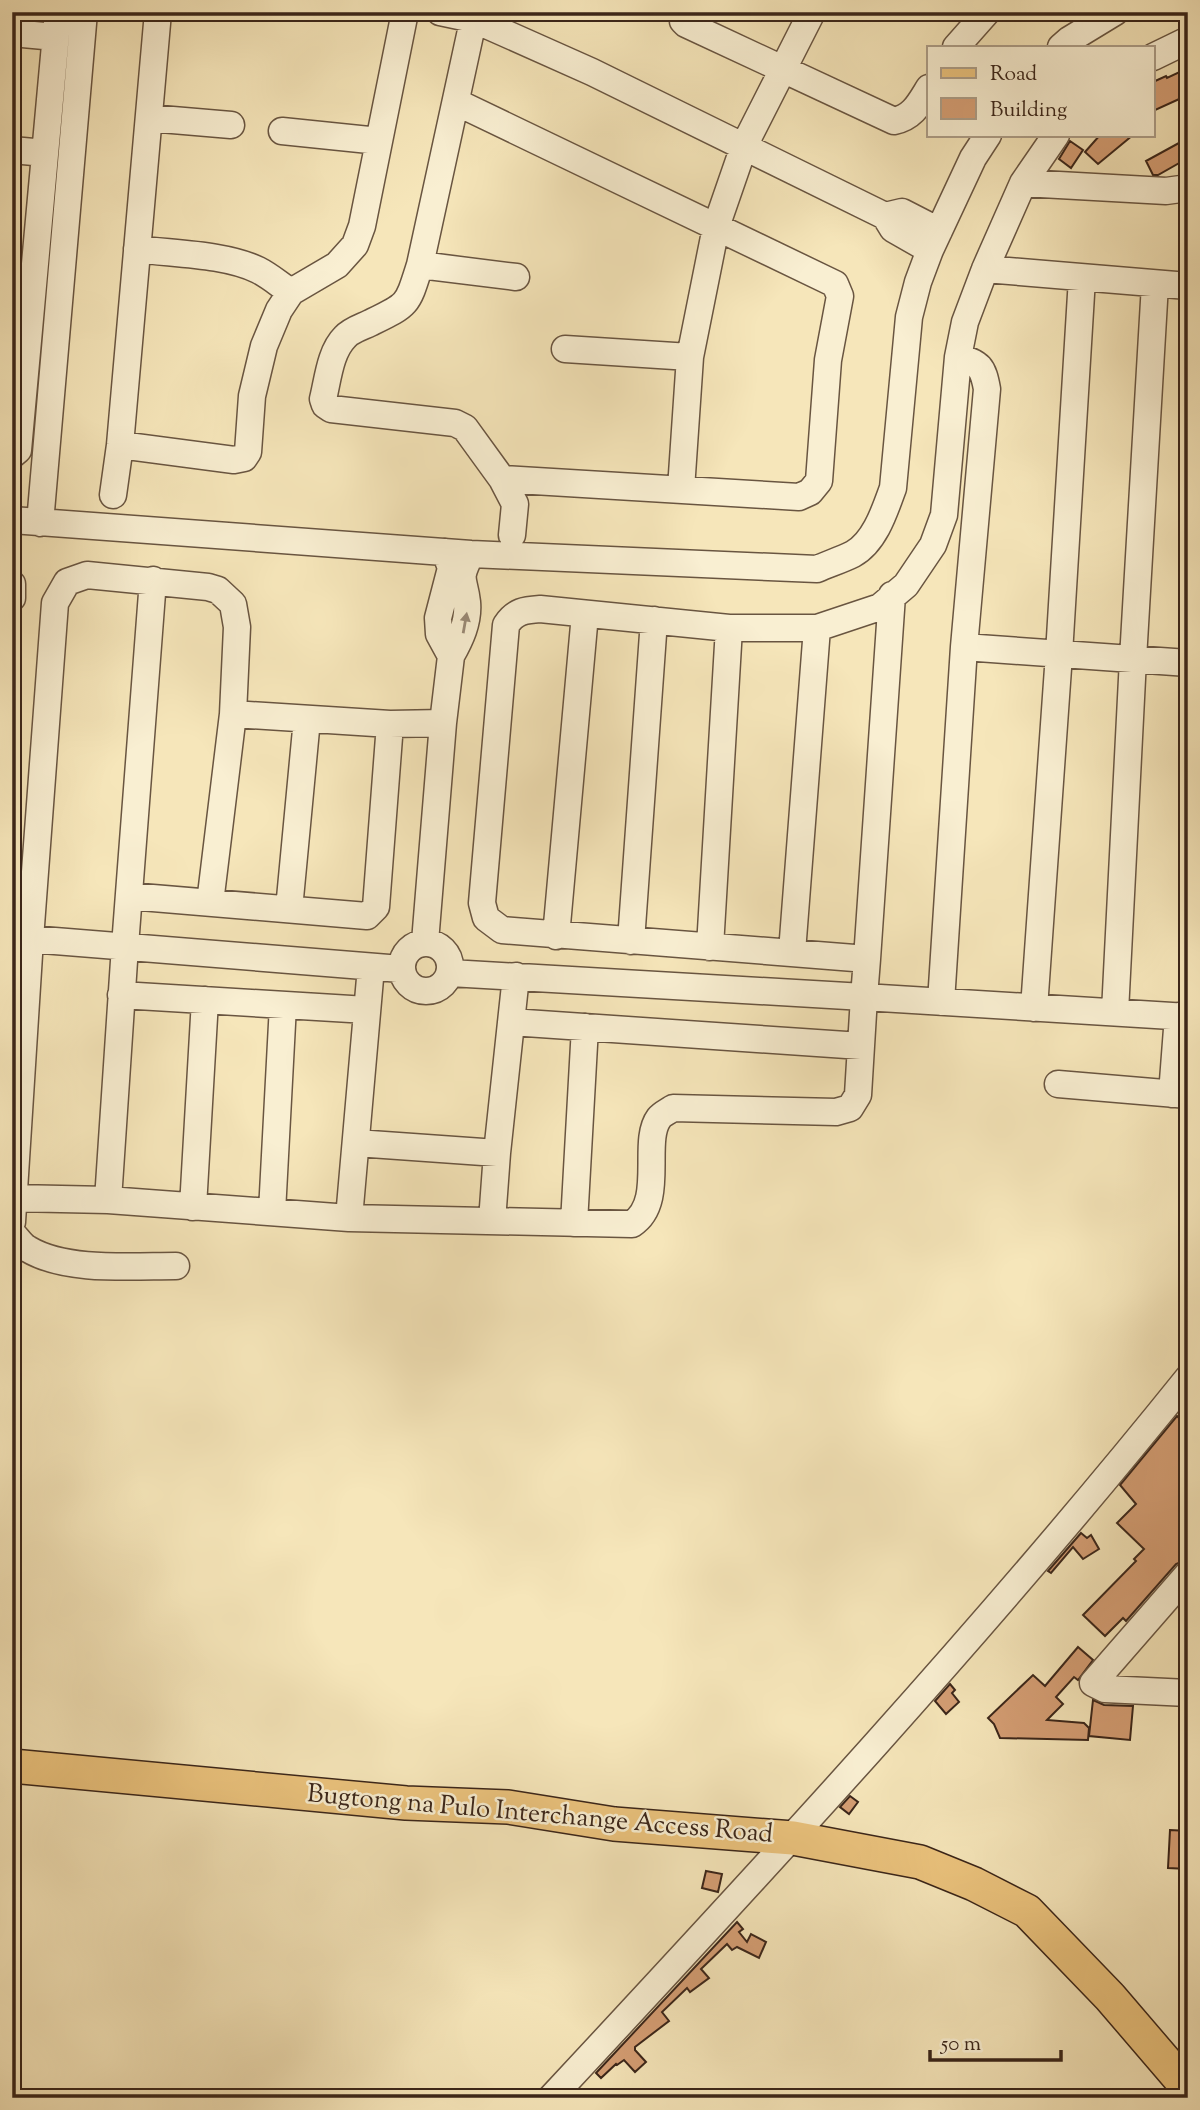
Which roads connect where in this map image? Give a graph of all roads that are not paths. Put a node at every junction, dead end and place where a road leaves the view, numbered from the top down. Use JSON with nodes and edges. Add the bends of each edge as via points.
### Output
{"nodes":[{"id":1,"x":84,"y":12,"type":"edge"},
{"id":2,"x":158,"y":12,"type":"edge"},
{"id":3,"x":405,"y":12,"type":"edge"},
{"id":4,"x":440,"y":12,"type":"edge"},
{"id":5,"x":683,"y":12,"type":"edge"},
{"id":6,"x":811,"y":12,"type":"edge"},
{"id":7,"x":987,"y":12,"type":"edge"},
{"id":8,"x":1115,"y":12,"type":"edge"},
{"id":9,"x":474,"y":15,"type":"edge"},
{"id":10,"x":56,"y":25,"type":"edge"},
{"id":11,"x":12,"y":33,"type":"edge"},
{"id":12,"x":1188,"y":40,"type":"edge"},
{"id":13,"x":957,"y":46,"type":"edge"},
{"id":14,"x":1062,"y":46,"type":"edge"},
{"id":15,"x":1154,"y":57,"type":"edge"},
{"id":16,"x":782,"y":69,"type":"junction"},
{"id":17,"x":927,"y":92,"type":"edge"},
{"id":18,"x":456,"y":102,"type":"junction"},
{"id":19,"x":149,"y":118,"type":"junction"},
{"id":20,"x":231,"y":125,"type":"dead end"},
{"id":21,"x":282,"y":131,"type":"dead end"},
{"id":22,"x":987,"y":136,"type":"edge"},
{"id":23,"x":1055,"y":136,"type":"edge"},
{"id":24,"x":379,"y":141,"type":"junction"},
{"id":25,"x":744,"y":146,"type":"junction"},
{"id":26,"x":12,"y":150,"type":"edge"},
{"id":27,"x":45,"y":153,"type":"junction"},
{"id":28,"x":1023,"y":183,"type":"junction"},
{"id":29,"x":1188,"y":188,"type":"edge"},
{"id":30,"x":716,"y":227,"type":"junction"},
{"id":31,"x":25,"y":236,"type":"edge"},
{"id":32,"x":934,"y":240,"type":"junction"},
{"id":33,"x":137,"y":249,"type":"junction"},
{"id":34,"x":421,"y":264,"type":"junction"},
{"id":35,"x":985,"y":270,"type":"junction"},
{"id":36,"x":516,"y":277,"type":"dead end"},
{"id":37,"x":1082,"y":278,"type":"junction"},
{"id":38,"x":1155,"y":284,"type":"junction"},
{"id":39,"x":1188,"y":286,"type":"edge"},
{"id":40,"x":291,"y":292,"type":"junction"},
{"id":41,"x":21,"y":318,"type":"edge"},
{"id":42,"x":565,"y":349,"type":"dead end"},
{"id":43,"x":690,"y":356,"type":"junction"},
{"id":44,"x":958,"y":357,"type":"junction"},
{"id":45,"x":120,"y":445,"type":"junction"},
{"id":46,"x":12,"y":455,"type":"edge"},
{"id":47,"x":502,"y":479,"type":"junction"},
{"id":48,"x":681,"y":489,"type":"junction"},
{"id":49,"x":113,"y":495,"type":"dead end"},
{"id":50,"x":944,"y":515,"type":"junction"},
{"id":51,"x":975,"y":517,"type":"junction"},
{"id":52,"x":12,"y":520,"type":"edge"},
{"id":53,"x":40,"y":523,"type":"junction"},
{"id":54,"x":512,"y":535,"type":"dead end"},
{"id":55,"x":445,"y":552,"type":"junction"},
{"id":56,"x":471,"y":554,"type":"junction"},
{"id":57,"x":153,"y":580,"type":"junction"},
{"id":58,"x":12,"y":584,"type":"edge"},
{"id":59,"x":892,"y":596,"type":"junction"},
{"id":60,"x":12,"y":598,"type":"edge"},
{"id":61,"x":585,"y":614,"type":"junction"},
{"id":62,"x":654,"y":620,"type":"junction"},
{"id":63,"x":729,"y":628,"type":"junction"},
{"id":64,"x":817,"y":628,"type":"junction"},
{"id":65,"x":964,"y":647,"type":"junction"},
{"id":66,"x":1059,"y":654,"type":"junction"},
{"id":67,"x":451,"y":656,"type":"junction"},
{"id":68,"x":1133,"y":659,"type":"junction"},
{"id":69,"x":1188,"y":663,"type":"edge"},
{"id":70,"x":233,"y":714,"type":"junction"},
{"id":71,"x":307,"y":719,"type":"junction"},
{"id":72,"x":443,"y":723,"type":"junction"},
{"id":73,"x":390,"y":724,"type":"junction"},
{"id":74,"x":129,"y":896,"type":"junction"},
{"id":75,"x":210,"y":903,"type":"junction"},
{"id":76,"x":289,"y":909,"type":"junction"},
{"id":77,"x":556,"y":936,"type":"junction"},
{"id":78,"x":30,"y":939,"type":"junction"},
{"id":79,"x":631,"y":941,"type":"junction"},
{"id":80,"x":425,"y":942,"type":"junction"},
{"id":81,"x":125,"y":946,"type":"junction"},
{"id":82,"x":710,"y":947,"type":"junction"},
{"id":83,"x":792,"y":952,"type":"junction"},
{"id":84,"x":867,"y":959,"type":"junction"},
{"id":85,"x":371,"y":967,"type":"junction"},
{"id":86,"x":401,"y":969,"type":"junction"},
{"id":87,"x":450,"y":973,"type":"junction"},
{"id":88,"x":516,"y":976,"type":"junction"},
{"id":89,"x":121,"y":995,"type":"junction"},
{"id":90,"x":864,"y":997,"type":"junction"},
{"id":91,"x":205,"y":1000,"type":"junction"},
{"id":92,"x":941,"y":1002,"type":"junction"},
{"id":93,"x":284,"y":1005,"type":"junction"},
{"id":94,"x":1034,"y":1007,"type":"junction"},
{"id":95,"x":367,"y":1010,"type":"junction"},
{"id":96,"x":1115,"y":1012,"type":"junction"},
{"id":97,"x":1183,"y":1017,"type":"edge"},
{"id":98,"x":511,"y":1022,"type":"junction"},
{"id":99,"x":585,"y":1027,"type":"junction"},
{"id":100,"x":861,"y":1046,"type":"junction"},
{"id":101,"x":1058,"y":1084,"type":"dead end"},
{"id":102,"x":1180,"y":1095,"type":"edge"},
{"id":103,"x":356,"y":1143,"type":"junction"},
{"id":104,"x":497,"y":1153,"type":"junction"},
{"id":105,"x":108,"y":1200,"type":"junction"},
{"id":106,"x":193,"y":1207,"type":"junction"},
{"id":107,"x":13,"y":1210,"type":"edge"},
{"id":108,"x":272,"y":1212,"type":"junction"},
{"id":109,"x":349,"y":1218,"type":"junction"},
{"id":110,"x":492,"y":1221,"type":"junction"},
{"id":111,"x":574,"y":1223,"type":"junction"},
{"id":112,"x":12,"y":1233,"type":"edge"},
{"id":113,"x":176,"y":1266,"type":"dead end"},
{"id":114,"x":1188,"y":1378,"type":"edge"},
{"id":115,"x":1188,"y":1574,"type":"edge"},
{"id":116,"x":1188,"y":1693,"type":"edge"},
{"id":117,"x":12,"y":1766,"type":"edge"},
{"id":118,"x":793,"y":1838,"type":"junction"},
{"id":119,"x":1188,"y":2088,"type":"edge"},
{"id":120,"x":551,"y":2098,"type":"edge"}],
"edges":[{"from":1,"to":53,"type":"street"},
{"from":2,"to":19,"type":"street"},
{"from":3,"to":24,"type":"street"},
{"from":4,"to":9,"type":"street"},
{"from":5,"to":16,"type":"street","via":[[686,24]]},
{"from":6,"to":16,"type":"street"},
{"from":7,"to":13,"type":"street"},
{"from":8,"to":14,"type":"street"},
{"from":9,"to":18,"type":"street"},
{"from":9,"to":25,"type":"street"},
{"from":10,"to":11,"type":"street"},
{"from":10,"to":27,"type":"street"},
{"from":12,"to":15,"type":"street"},
{"from":16,"to":17,"type":"street","via":[[894,121],[912,114]]},
{"from":16,"to":25,"type":"street"},
{"from":18,"to":30,"type":"street"},
{"from":18,"to":34,"type":"street"},
{"from":19,"to":20,"type":"street"},
{"from":19,"to":33,"type":"street"},
{"from":21,"to":24,"type":"street"},
{"from":22,"to":32,"type":"street"},
{"from":23,"to":28,"type":"street"},
{"from":24,"to":40,"type":"street","via":[[355,245],[337,265]]},
{"from":25,"to":30,"type":"street"},
{"from":25,"to":32,"type":"street","via":[[885,216],[893,229]]},
{"from":26,"to":27,"type":"street"},
{"from":27,"to":31,"type":"street"},
{"from":28,"to":29,"type":"street","via":[[1166,191]]},
{"from":28,"to":35,"type":"street"},
{"from":30,"to":43,"type":"street"},
{"from":30,"to":48,"type":"street","via":[[835,284],[839,290],[828,360],[819,481],[799,497]]},
{"from":31,"to":41,"type":"street"},
{"from":32,"to":56,"type":"street","via":[[909,317],[893,488],[874,531],[856,553],[817,569]]},
{"from":33,"to":40,"type":"street","via":[[236,263],[259,271]]},
{"from":33,"to":45,"type":"street"},
{"from":34,"to":36,"type":"street"},
{"from":34,"to":47,"type":"street","via":[[406,304],[347,334],[339,344],[325,405],[455,423],[465,428]]},
{"from":35,"to":37,"type":"street"},
{"from":35,"to":44,"type":"street","via":[[965,322]]},
{"from":37,"to":38,"type":"street"},
{"from":37,"to":66,"type":"street"},
{"from":38,"to":39,"type":"street"},
{"from":38,"to":68,"type":"street"},
{"from":40,"to":45,"type":"street","via":[[264,346],[251,396],[244,458]]},
{"from":41,"to":46,"type":"street","via":[[18,450]]},
{"from":42,"to":43,"type":"street"},
{"from":43,"to":48,"type":"street"},
{"from":44,"to":50,"type":"street"},
{"from":44,"to":51,"type":"street","via":[[974,361],[983,370],[987,389]]},
{"from":45,"to":49,"type":"street"},
{"from":47,"to":48,"type":"street"},
{"from":47,"to":54,"type":"street","via":[[515,504]]},
{"from":50,"to":51,"type":"street"},
{"from":50,"to":59,"type":"street","via":[[933,545],[906,586]]},
{"from":51,"to":65,"type":"street"},
{"from":52,"to":53,"type":"street"},
{"from":53,"to":55,"type":"street"},
{"from":55,"to":56,"type":"street"},
{"from":55,"to":67,"type":"street","via":[[451,568],[438,618],[439,634]]},
{"from":67,"to":56,"type":"street","one_way":true,"via":[[466,619],[462,582]]},
{"from":57,"to":70,"type":"street","via":[[218,590],[233,604],[237,627]]},
{"from":57,"to":74,"type":"street"},
{"from":57,"to":78,"type":"street","via":[[87,575],[67,582],[55,603]]},
{"from":58,"to":60,"type":"street"},
{"from":59,"to":64,"type":"street","via":[[880,607]]},
{"from":59,"to":84,"type":"street"},
{"from":61,"to":62,"type":"street"},
{"from":61,"to":77,"type":"street"},
{"from":61,"to":77,"type":"street","via":[[521,611],[511,617],[503,638],[482,903],[486,918],[502,930]]},
{"from":62,"to":63,"type":"street"},
{"from":62,"to":79,"type":"street"},
{"from":63,"to":64,"type":"street"},
{"from":63,"to":82,"type":"street"},
{"from":64,"to":83,"type":"street"},
{"from":65,"to":66,"type":"street"},
{"from":65,"to":92,"type":"street"},
{"from":66,"to":68,"type":"street"},
{"from":66,"to":94,"type":"street"},
{"from":67,"to":72,"type":"street"},
{"from":68,"to":69,"type":"street"},
{"from":68,"to":96,"type":"street"},
{"from":70,"to":71,"type":"street"},
{"from":70,"to":75,"type":"street"},
{"from":71,"to":73,"type":"street"},
{"from":71,"to":76,"type":"street"},
{"from":72,"to":73,"type":"street"},
{"from":72,"to":80,"type":"street"},
{"from":73,"to":76,"type":"street","via":[[376,907],[367,916]]},
{"from":74,"to":75,"type":"street"},
{"from":74,"to":81,"type":"street"},
{"from":75,"to":76,"type":"street"},
{"from":77,"to":79,"type":"street"},
{"from":78,"to":81,"type":"street"},
{"from":78,"to":107,"type":"street"},
{"from":79,"to":82,"type":"street"},
{"from":80,"to":86,"type":"street","via":[[411,947]]},
{"from":80,"to":87,"type":"street","via":[[445,951]]},
{"from":81,"to":85,"type":"street"},
{"from":81,"to":89,"type":"street"},
{"from":82,"to":83,"type":"street"},
{"from":83,"to":84,"type":"street"},
{"from":84,"to":90,"type":"street"},
{"from":85,"to":86,"type":"street"},
{"from":85,"to":95,"type":"street"},
{"from":86,"to":87,"type":"street","via":[[407,983],[428,991],[442,985]]},
{"from":87,"to":88,"type":"street"},
{"from":88,"to":90,"type":"street"},
{"from":88,"to":98,"type":"street"},
{"from":89,"to":91,"type":"street"},
{"from":89,"to":105,"type":"street"},
{"from":90,"to":92,"type":"street"},
{"from":90,"to":100,"type":"street"},
{"from":91,"to":93,"type":"street"},
{"from":91,"to":106,"type":"street"},
{"from":92,"to":94,"type":"street"},
{"from":93,"to":95,"type":"street"},
{"from":93,"to":108,"type":"street"},
{"from":94,"to":96,"type":"street"},
{"from":95,"to":103,"type":"street"},
{"from":96,"to":97,"type":"street"},
{"from":97,"to":102,"type":"street"},
{"from":98,"to":99,"type":"street"},
{"from":98,"to":104,"type":"street"},
{"from":99,"to":100,"type":"street"},
{"from":99,"to":111,"type":"street"},
{"from":100,"to":111,"type":"street","via":[[858,1095],[850,1108],[836,1112],[673,1108],[659,1117],[654,1130],[647,1206],[640,1218],[632,1224]]},
{"from":101,"to":102,"type":"street"},
{"from":103,"to":104,"type":"street"},
{"from":103,"to":109,"type":"street"},
{"from":104,"to":110,"type":"street"},
{"from":105,"to":106,"type":"street"},
{"from":105,"to":107,"type":"street"},
{"from":106,"to":108,"type":"street"},
{"from":108,"to":109,"type":"street"},
{"from":109,"to":110,"type":"street"},
{"from":110,"to":111,"type":"street"},
{"from":112,"to":113,"type":"street","via":[[26,1249],[53,1259],[96,1265]]},
{"from":114,"to":118,"type":"street","via":[[1105,1482]]},
{"from":115,"to":116,"type":"street","via":[[1093,1683],[1105,1689]]},
{"from":117,"to":118,"type":"main road","name":"Bugtong na Pulo Interchange Access Road","via":[[406,1803],[508,1807],[614,1824]]},
{"from":118,"to":119,"type":"main road","name":"Bugtong na Pulo Interchange Access Road","via":[[920,1861],[1027,1912],[1110,1997]]},
{"from":118,"to":120,"type":"street"}]}
